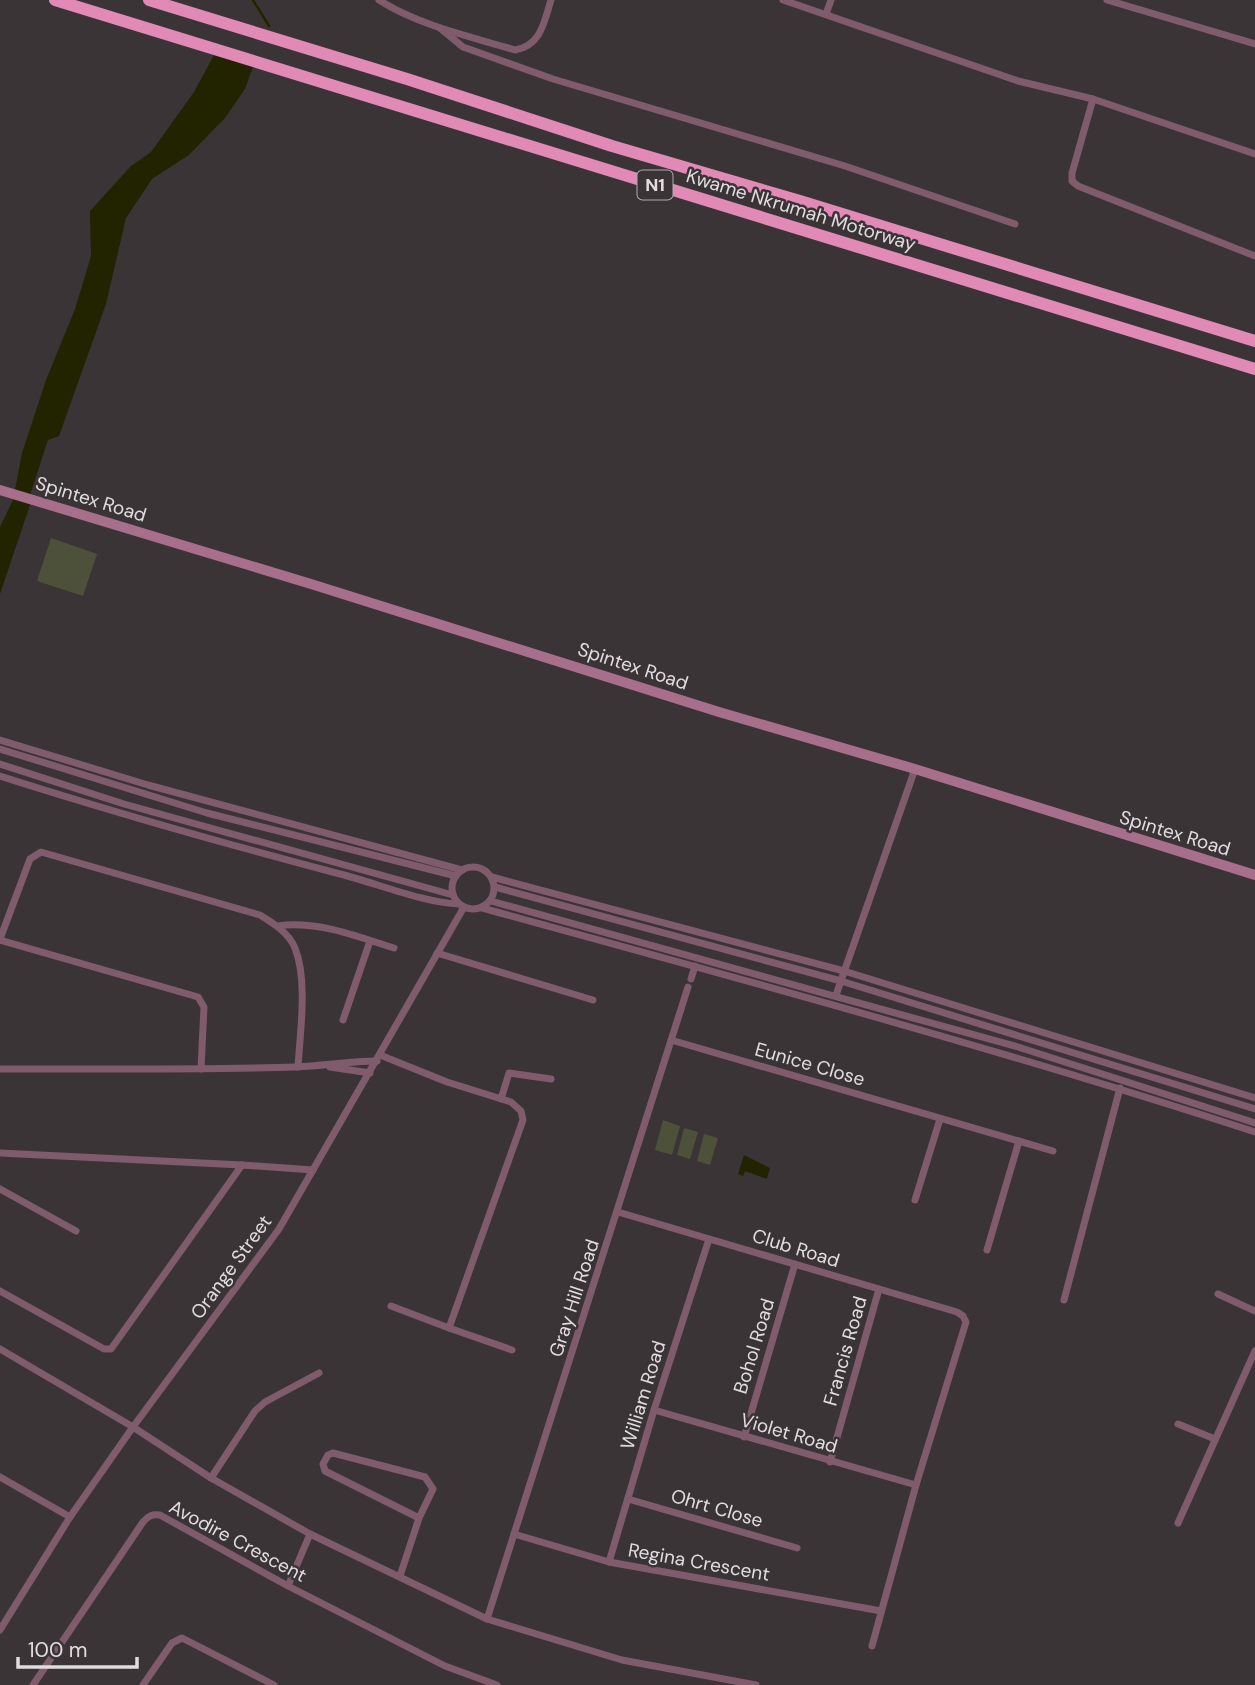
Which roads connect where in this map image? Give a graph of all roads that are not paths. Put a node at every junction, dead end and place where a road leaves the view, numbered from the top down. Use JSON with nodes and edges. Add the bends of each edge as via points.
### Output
{"nodes":[{"id":1,"x":55,"y":0,"type":"edge"},
{"id":2,"x":149,"y":0,"type":"edge"},
{"id":3,"x":379,"y":0,"type":"edge"},
{"id":4,"x":551,"y":0,"type":"edge"},
{"id":5,"x":783,"y":0,"type":"edge"},
{"id":6,"x":831,"y":0,"type":"edge"},
{"id":7,"x":1112,"y":1,"type":"edge"},
{"id":8,"x":826,"y":14,"type":"junction"},
{"id":9,"x":440,"y":28,"type":"junction"},
{"id":10,"x":1255,"y":44,"type":"edge"},
{"id":11,"x":1093,"y":99,"type":"junction"},
{"id":12,"x":1255,"y":154,"type":"edge"},
{"id":13,"x":1015,"y":224,"type":"dead end"},
{"id":14,"x":1255,"y":256,"type":"edge"},
{"id":15,"x":1255,"y":341,"type":"edge"},
{"id":16,"x":1255,"y":369,"type":"edge"},
{"id":17,"x":4,"y":491,"type":"edge"},
{"id":18,"x":0,"y":740,"type":"edge"},
{"id":19,"x":0,"y":750,"type":"edge"},
{"id":20,"x":0,"y":764,"type":"edge"},
{"id":21,"x":915,"y":769,"type":"junction"},
{"id":22,"x":0,"y":776,"type":"edge"},
{"id":23,"x":459,"y":873,"type":"junction"},
{"id":24,"x":1255,"y":875,"type":"edge"},
{"id":25,"x":492,"y":877,"type":"junction"},
{"id":26,"x":495,"y":887,"type":"junction"},
{"id":27,"x":453,"y":895,"type":"junction"},
{"id":28,"x":491,"y":901,"type":"junction"},
{"id":29,"x":462,"y":906,"type":"junction"},
{"id":30,"x":482,"y":908,"type":"junction"},
{"id":31,"x":278,"y":926,"type":"junction"},
{"id":32,"x":0,"y":940,"type":"edge"},
{"id":33,"x":370,"y":941,"type":"junction"},
{"id":34,"x":394,"y":948,"type":"dead end"},
{"id":35,"x":437,"y":953,"type":"junction"},
{"id":36,"x":695,"y":966,"type":"junction"},
{"id":37,"x":844,"y":971,"type":"junction"},
{"id":38,"x":841,"y":981,"type":"junction"},
{"id":39,"x":836,"y":995,"type":"junction"},
{"id":40,"x":593,"y":1000,"type":"dead end"},
{"id":41,"x":343,"y":1020,"type":"dead end"},
{"id":42,"x":671,"y":1040,"type":"junction"},
{"id":43,"x":378,"y":1058,"type":"junction"},
{"id":44,"x":326,"y":1066,"type":"junction"},
{"id":45,"x":298,"y":1067,"type":"junction"},
{"id":46,"x":0,"y":1069,"type":"edge"},
{"id":47,"x":201,"y":1069,"type":"junction"},
{"id":48,"x":370,"y":1073,"type":"junction"},
{"id":49,"x":551,"y":1079,"type":"dead end"},
{"id":50,"x":1120,"y":1088,"type":"junction"},
{"id":51,"x":1255,"y":1098,"type":"edge"},
{"id":52,"x":501,"y":1099,"type":"junction"},
{"id":53,"x":1255,"y":1109,"type":"edge"},
{"id":54,"x":940,"y":1119,"type":"junction"},
{"id":55,"x":1255,"y":1123,"type":"edge"},
{"id":56,"x":1255,"y":1132,"type":"edge"},
{"id":57,"x":1019,"y":1141,"type":"junction"},
{"id":58,"x":1053,"y":1151,"type":"dead end"},
{"id":59,"x":0,"y":1153,"type":"edge"},
{"id":60,"x":242,"y":1165,"type":"junction"},
{"id":61,"x":313,"y":1170,"type":"junction"},
{"id":62,"x":0,"y":1189,"type":"edge"},
{"id":63,"x":915,"y":1200,"type":"dead end"},
{"id":64,"x":618,"y":1212,"type":"junction"},
{"id":65,"x":76,"y":1231,"type":"dead end"},
{"id":66,"x":709,"y":1239,"type":"junction"},
{"id":67,"x":987,"y":1250,"type":"dead end"},
{"id":68,"x":796,"y":1264,"type":"junction"},
{"id":69,"x":878,"y":1289,"type":"junction"},
{"id":70,"x":0,"y":1291,"type":"edge"},
{"id":71,"x":1218,"y":1294,"type":"dead end"},
{"id":72,"x":1064,"y":1300,"type":"dead end"},
{"id":73,"x":391,"y":1306,"type":"dead end"},
{"id":74,"x":1255,"y":1311,"type":"edge"},
{"id":75,"x":449,"y":1328,"type":"junction"},
{"id":76,"x":0,"y":1349,"type":"edge"},
{"id":77,"x":512,"y":1350,"type":"dead end"},
{"id":78,"x":1255,"y":1351,"type":"edge"},
{"id":79,"x":319,"y":1373,"type":"dead end"},
{"id":80,"x":654,"y":1410,"type":"junction"},
{"id":81,"x":1178,"y":1424,"type":"dead end"},
{"id":82,"x":133,"y":1427,"type":"junction"},
{"id":83,"x":744,"y":1437,"type":"junction"},
{"id":84,"x":1215,"y":1440,"type":"junction"},
{"id":85,"x":830,"y":1462,"type":"junction"},
{"id":86,"x":0,"y":1477,"type":"edge"},
{"id":87,"x":211,"y":1478,"type":"junction"},
{"id":88,"x":916,"y":1485,"type":"junction"},
{"id":89,"x":628,"y":1499,"type":"junction"},
{"id":90,"x":70,"y":1517,"type":"junction"},
{"id":91,"x":419,"y":1518,"type":"junction"},
{"id":92,"x":1178,"y":1523,"type":"dead end"},
{"id":93,"x":310,"y":1534,"type":"junction"},
{"id":94,"x":514,"y":1534,"type":"junction"},
{"id":95,"x":797,"y":1548,"type":"dead end"},
{"id":96,"x":609,"y":1562,"type":"junction"},
{"id":97,"x":400,"y":1576,"type":"junction"},
{"id":98,"x":288,"y":1586,"type":"junction"},
{"id":99,"x":881,"y":1611,"type":"junction"},
{"id":100,"x":487,"y":1619,"type":"junction"},
{"id":101,"x":0,"y":1630,"type":"edge"},
{"id":102,"x":872,"y":1646,"type":"dead end"},
{"id":103,"x":488,"y":1684,"type":"edge"},
{"id":104,"x":33,"y":1685,"type":"edge"},
{"id":105,"x":143,"y":1685,"type":"edge"},
{"id":106,"x":274,"y":1685,"type":"edge"},
{"id":107,"x":497,"y":1685,"type":"edge"},
{"id":108,"x":755,"y":1685,"type":"edge"}],
"edges":[{"from":1,"to":16,"type":"highway","name":"Kwame Nkrumah Motorway","number":"N1"},
{"from":2,"to":15,"type":"highway","name":"Kwame Nkrumah Motorway","number":"N1"},
{"from":3,"to":9,"type":"street"},
{"from":4,"to":9,"type":"street","via":[[542,31],[526,48],[515,50]]},
{"from":5,"to":8,"type":"street"},
{"from":6,"to":8,"type":"street"},
{"from":7,"to":10,"type":"street"},
{"from":8,"to":11,"type":"street","via":[[1018,80]]},
{"from":9,"to":13,"type":"street","via":[[463,47],[553,79],[845,166]]},
{"from":11,"to":12,"type":"street"},
{"from":11,"to":14,"type":"street","via":[[1072,181]]},
{"from":17,"to":21,"type":"main road","name":"Spintex Road"},
{"from":18,"to":23,"type":"street"},
{"from":19,"to":23,"type":"street","via":[[207,813]]},
{"from":20,"to":27,"type":"street","via":[[124,804]]},
{"from":21,"to":24,"type":"main road","name":"Spintex Road"},
{"from":21,"to":37,"type":"street"},
{"from":22,"to":29,"type":"street","via":[[116,814]]},
{"from":23,"to":25,"type":"street","via":[[481,868]]},
{"from":23,"to":27,"type":"street","via":[[452,885]]},
{"from":25,"to":26,"type":"street"},
{"from":25,"to":37,"type":"street"},
{"from":26,"to":28,"type":"street"},
{"from":26,"to":38,"type":"street"},
{"from":27,"to":29,"type":"street"},
{"from":28,"to":30,"type":"street"},
{"from":28,"to":39,"type":"street"},
{"from":29,"to":30,"type":"street"},
{"from":29,"to":35,"type":"street","name":"Orange Street"},
{"from":30,"to":36,"type":"street"},
{"from":31,"to":32,"type":"street","via":[[260,915],[41,852],[30,859]]},
{"from":31,"to":33,"type":"street","via":[[296,923]]},
{"from":31,"to":45,"type":"street","via":[[294,946],[299,966]]},
{"from":32,"to":47,"type":"street","via":[[198,997],[204,1007]]},
{"from":33,"to":34,"type":"street"},
{"from":33,"to":41,"type":"street"},
{"from":35,"to":40,"type":"street"},
{"from":35,"to":43,"type":"street","name":"Orange Street"},
{"from":36,"to":42,"type":"street","name":"Gray Hill Road"},
{"from":36,"to":50,"type":"street"},
{"from":37,"to":38,"type":"street"},
{"from":37,"to":51,"type":"street"},
{"from":38,"to":39,"type":"street"},
{"from":38,"to":53,"type":"street"},
{"from":39,"to":55,"type":"street"},
{"from":42,"to":54,"type":"street","name":"Eunice Close"},
{"from":42,"to":64,"type":"street","name":"Gray Hill Road"},
{"from":43,"to":44,"type":"street"},
{"from":43,"to":48,"type":"street","name":"Orange Street"},
{"from":43,"to":52,"type":"street"},
{"from":44,"to":45,"type":"street"},
{"from":44,"to":48,"type":"street"},
{"from":45,"to":47,"type":"street"},
{"from":46,"to":47,"type":"street"},
{"from":48,"to":61,"type":"street","name":"Orange Street"},
{"from":49,"to":52,"type":"street","via":[[509,1073]]},
{"from":50,"to":56,"type":"street"},
{"from":50,"to":72,"type":"street"},
{"from":52,"to":75,"type":"street","via":[[521,1111],[523,1120]]},
{"from":54,"to":57,"type":"street","name":"Eunice Close"},
{"from":54,"to":63,"type":"street"},
{"from":57,"to":58,"type":"street","name":"Eunice Close"},
{"from":57,"to":67,"type":"street"},
{"from":59,"to":60,"type":"street"},
{"from":60,"to":61,"type":"street"},
{"from":60,"to":70,"type":"street","via":[[111,1349]]},
{"from":61,"to":82,"type":"street","name":"Orange Street","via":[[279,1229]]},
{"from":62,"to":65,"type":"street"},
{"from":64,"to":66,"type":"street","name":"Club Road"},
{"from":64,"to":94,"type":"street","name":"Gray Hill Road"},
{"from":66,"to":68,"type":"street","name":"Club Road"},
{"from":66,"to":80,"type":"street","name":"William Road"},
{"from":68,"to":69,"type":"street","name":"Club Road"},
{"from":68,"to":83,"type":"street","name":"Bohol Road"},
{"from":69,"to":85,"type":"street","name":"Francis Road"},
{"from":69,"to":88,"type":"street","name":"Club Road","via":[[957,1312],[966,1322]]},
{"from":71,"to":74,"type":"street"},
{"from":73,"to":75,"type":"street"},
{"from":75,"to":77,"type":"street"},
{"from":76,"to":82,"type":"street"},
{"from":78,"to":84,"type":"street"},
{"from":79,"to":87,"type":"street","via":[[255,1411]]},
{"from":80,"to":83,"type":"street","name":"Violet Road"},
{"from":80,"to":89,"type":"street","name":"William Road"},
{"from":81,"to":84,"type":"street"},
{"from":82,"to":87,"type":"street"},
{"from":82,"to":90,"type":"street","name":"Orange Street"},
{"from":83,"to":85,"type":"street","name":"Violet Road"},
{"from":84,"to":92,"type":"street"},
{"from":85,"to":88,"type":"street","name":"Violet Road"},
{"from":86,"to":90,"type":"street"},
{"from":87,"to":93,"type":"street"},
{"from":88,"to":99,"type":"street"},
{"from":89,"to":95,"type":"street","name":"Ohrt Close"},
{"from":89,"to":96,"type":"street","name":"William Road"},
{"from":90,"to":101,"type":"street","name":"Orange Street"},
{"from":91,"to":91,"type":"street","via":[[325,1471],[325,1459],[333,1453],[425,1477],[433,1489]]},
{"from":91,"to":97,"type":"street"},
{"from":93,"to":97,"type":"street"},
{"from":93,"to":98,"type":"street"},
{"from":94,"to":96,"type":"street","name":"Regina Crescent"},
{"from":94,"to":100,"type":"street","name":"Gray Hill Road"},
{"from":96,"to":99,"type":"street","name":"Regina Crescent"},
{"from":97,"to":100,"type":"street"},
{"from":98,"to":103,"type":"street","name":"Avodire Crescent"},
{"from":98,"to":104,"type":"street","name":"Avodire Crescent","via":[[153,1515],[143,1522]]},
{"from":99,"to":102,"type":"street"},
{"from":100,"to":108,"type":"street","via":[[622,1660]]},
{"from":103,"to":107,"type":"street","name":"Avodire Crescent"},
{"from":105,"to":106,"type":"street","via":[[172,1643],[182,1638]]}]}
